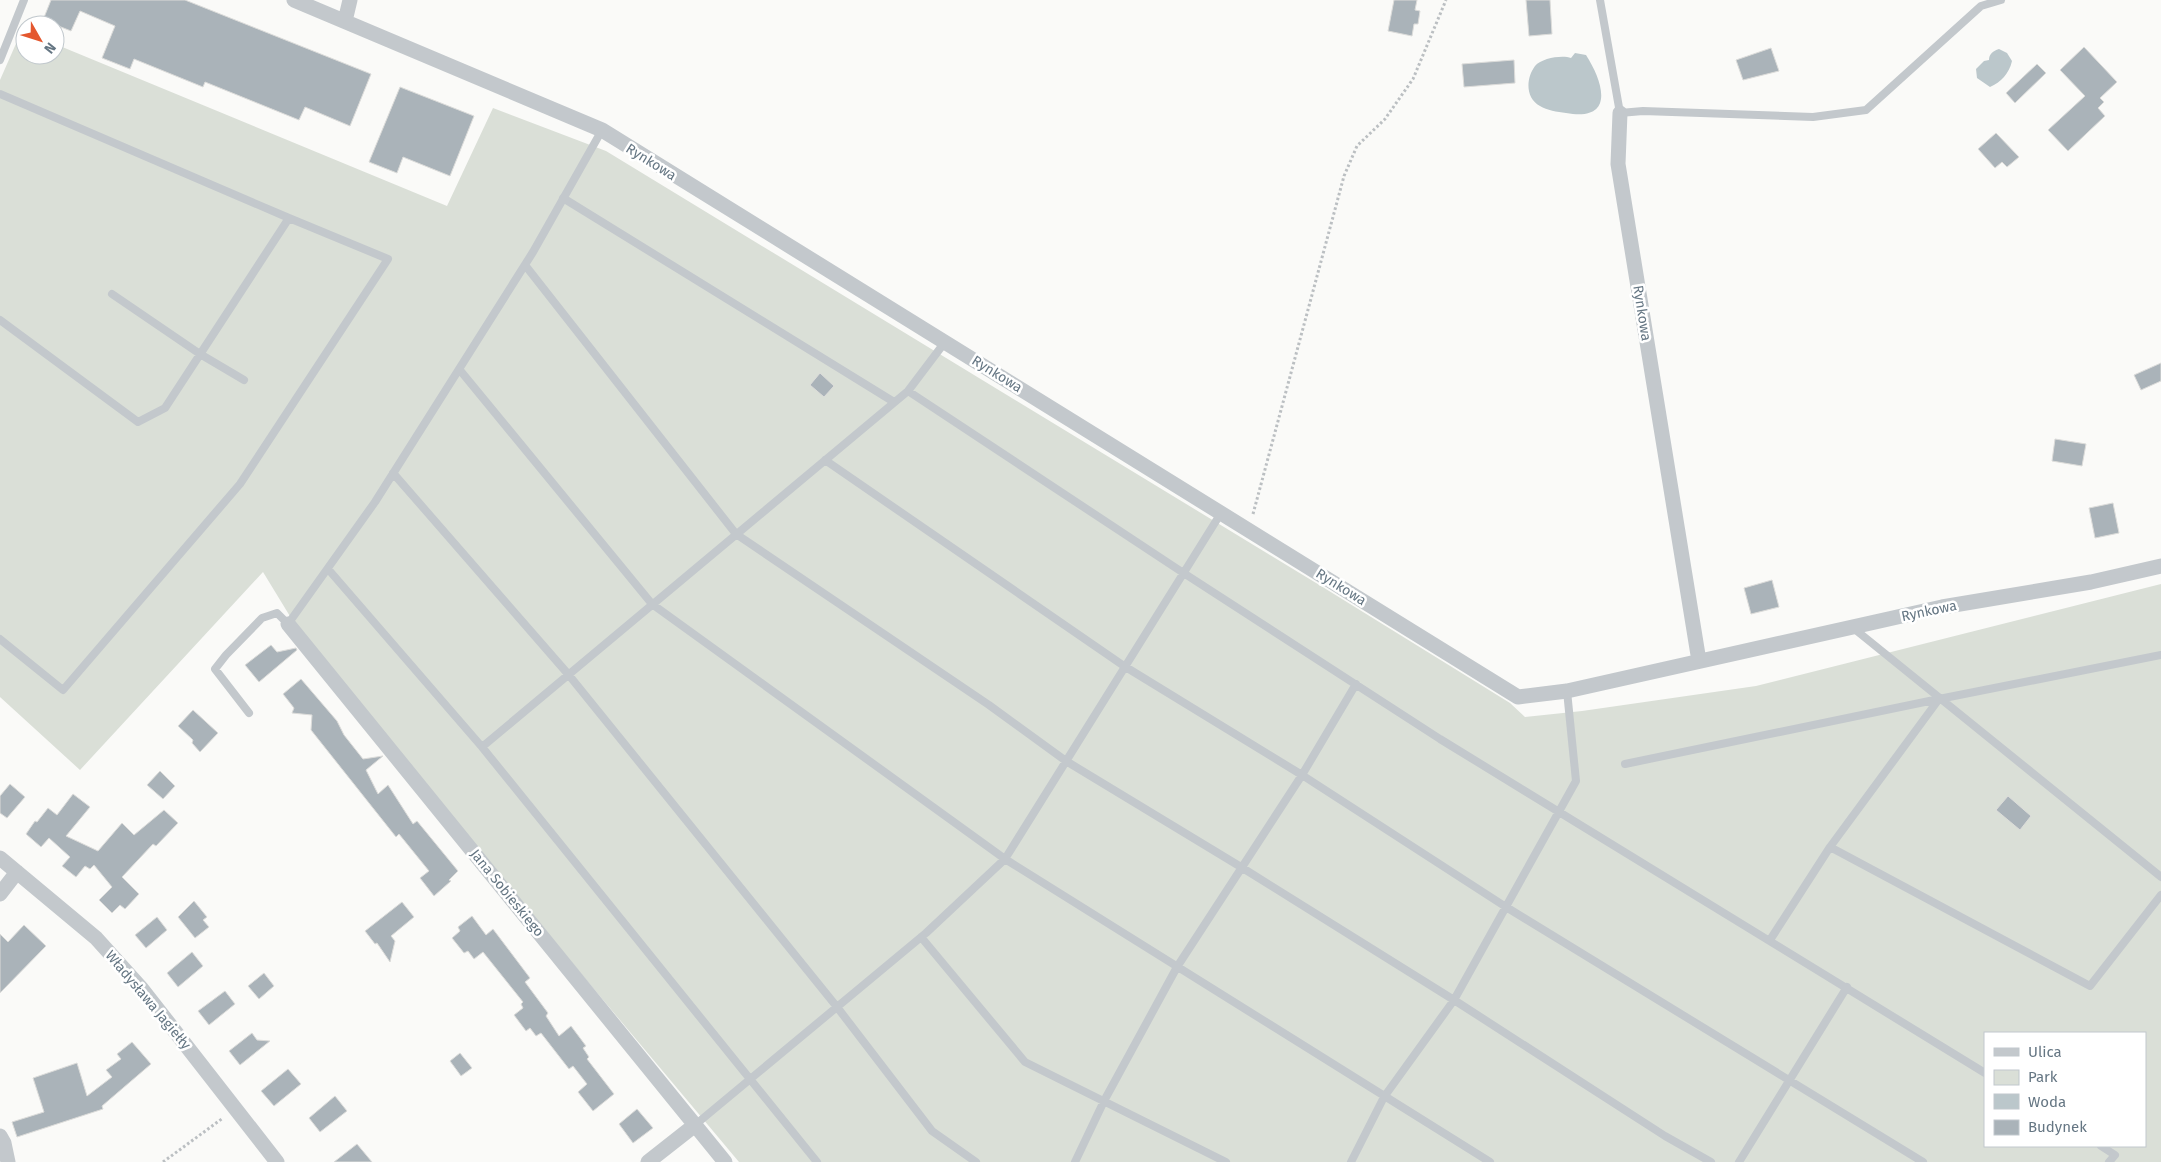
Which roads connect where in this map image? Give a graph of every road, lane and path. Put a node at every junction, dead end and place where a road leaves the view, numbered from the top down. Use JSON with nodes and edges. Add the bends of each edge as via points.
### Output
{"nodes":[{"id":1,"x":24,"y":0,"type":"edge"},
{"id":2,"x":294,"y":0,"type":"edge"},
{"id":3,"x":350,"y":0,"type":"edge"},
{"id":4,"x":1446,"y":0,"type":"edge"},
{"id":5,"x":1600,"y":0,"type":"edge"},
{"id":6,"x":2001,"y":0,"type":"edge"},
{"id":7,"x":345,"y":21,"type":"junction"},
{"id":8,"x":0,"y":60,"type":"edge"},
{"id":9,"x":0,"y":94,"type":"edge"},
{"id":10,"x":1620,"y":113,"type":"junction"},
{"id":11,"x":602,"y":130,"type":"junction"},
{"id":12,"x":563,"y":198,"type":"junction"},
{"id":13,"x":289,"y":218,"type":"junction"},
{"id":14,"x":525,"y":265,"type":"junction"},
{"id":15,"x":112,"y":294,"type":"dead end"},
{"id":16,"x":0,"y":320,"type":"edge"},
{"id":17,"x":945,"y":342,"type":"junction"},
{"id":18,"x":200,"y":354,"type":"junction"},
{"id":19,"x":459,"y":368,"type":"junction"},
{"id":20,"x":244,"y":380,"type":"dead end"},
{"id":21,"x":908,"y":391,"type":"junction"},
{"id":22,"x":894,"y":402,"type":"junction"},
{"id":23,"x":825,"y":460,"type":"junction"},
{"id":24,"x":393,"y":473,"type":"junction"},
{"id":25,"x":1221,"y":513,"type":"junction"},
{"id":26,"x":1244,"y":528,"type":"junction"},
{"id":27,"x":736,"y":534,"type":"junction"},
{"id":28,"x":2161,"y":566,"type":"edge"},
{"id":29,"x":328,"y":569,"type":"junction"},
{"id":30,"x":1182,"y":572,"type":"junction"},
{"id":31,"x":652,"y":604,"type":"junction"},
{"id":32,"x":288,"y":624,"type":"junction"},
{"id":33,"x":1852,"y":627,"type":"junction"},
{"id":34,"x":0,"y":639,"type":"edge"},
{"id":35,"x":2159,"y":657,"type":"edge"},
{"id":36,"x":1699,"y":661,"type":"junction"},
{"id":37,"x":1124,"y":666,"type":"junction"},
{"id":38,"x":568,"y":674,"type":"junction"},
{"id":39,"x":1356,"y":684,"type":"junction"},
{"id":40,"x":1567,"y":691,"type":"junction"},
{"id":41,"x":1939,"y":699,"type":"junction"},
{"id":42,"x":249,"y":713,"type":"dead end"},
{"id":43,"x":482,"y":747,"type":"junction"},
{"id":44,"x":1066,"y":761,"type":"junction"},
{"id":45,"x":1625,"y":764,"type":"dead end"},
{"id":46,"x":1302,"y":775,"type":"junction"},
{"id":47,"x":1560,"y":811,"type":"junction"},
{"id":48,"x":1830,"y":847,"type":"junction"},
{"id":49,"x":0,"y":858,"type":"edge"},
{"id":50,"x":1005,"y":859,"type":"junction"},
{"id":51,"x":1241,"y":867,"type":"junction"},
{"id":52,"x":17,"y":872,"type":"junction"},
{"id":53,"x":2161,"y":877,"type":"edge"},
{"id":54,"x":0,"y":894,"type":"edge"},
{"id":55,"x":2161,"y":895,"type":"edge"},
{"id":56,"x":1506,"y":907,"type":"junction"},
{"id":57,"x":921,"y":937,"type":"junction"},
{"id":58,"x":1770,"y":940,"type":"junction"},
{"id":59,"x":1176,"y":967,"type":"junction"},
{"id":60,"x":1848,"y":987,"type":"junction"},
{"id":61,"x":1454,"y":1000,"type":"junction"},
{"id":62,"x":837,"y":1007,"type":"junction"},
{"id":63,"x":1984,"y":1072,"type":"edge"},
{"id":64,"x":749,"y":1080,"type":"junction"},
{"id":65,"x":1791,"y":1080,"type":"junction"},
{"id":66,"x":1384,"y":1097,"type":"junction"},
{"id":67,"x":1104,"y":1101,"type":"junction"},
{"id":68,"x":236,"y":1109,"type":"junction"},
{"id":69,"x":696,"y":1124,"type":"junction"},
{"id":70,"x":0,"y":1136,"type":"edge"},
{"id":71,"x":2103,"y":1147,"type":"edge"},
{"id":72,"x":8,"y":1162,"type":"edge"},
{"id":73,"x":163,"y":1162,"type":"edge"},
{"id":74,"x":277,"y":1162,"type":"edge"},
{"id":75,"x":648,"y":1162,"type":"edge"},
{"id":76,"x":725,"y":1162,"type":"edge"},
{"id":77,"x":817,"y":1162,"type":"edge"},
{"id":78,"x":976,"y":1162,"type":"edge"},
{"id":79,"x":1075,"y":1162,"type":"edge"},
{"id":80,"x":1226,"y":1162,"type":"edge"},
{"id":81,"x":1351,"y":1162,"type":"edge"},
{"id":82,"x":1490,"y":1162,"type":"edge"},
{"id":83,"x":1711,"y":1162,"type":"edge"},
{"id":84,"x":1738,"y":1162,"type":"edge"},
{"id":85,"x":1924,"y":1162,"type":"edge"},
{"id":86,"x":2109,"y":1162,"type":"edge"}],
"edges":[{"from":1,"to":8,"type":"lane"},
{"from":2,"to":7,"type":"street","name":"Rynkowa"},
{"from":3,"to":7,"type":"street"},
{"from":4,"to":26,"type":"path","via":[[1413,79],[1385,120],[1357,146],[1344,176],[1255,511]]},
{"from":5,"to":10,"type":"lane"},
{"from":6,"to":10,"type":"lane","via":[[1981,6],[1866,110],[1813,117]]},
{"from":7,"to":11,"type":"street","name":"Rynkowa"},
{"from":9,"to":13,"type":"lane"},
{"from":10,"to":36,"type":"street","name":"Rynkowa","via":[[1618,164]]},
{"from":11,"to":12,"type":"lane"},
{"from":11,"to":17,"type":"street","name":"Rynkowa"},
{"from":12,"to":14,"type":"lane"},
{"from":12,"to":22,"type":"lane"},
{"from":13,"to":18,"type":"lane"},
{"from":13,"to":34,"type":"lane","via":[[388,259],[240,484],[63,690]]},
{"from":14,"to":19,"type":"lane"},
{"from":14,"to":27,"type":"lane"},
{"from":15,"to":18,"type":"lane"},
{"from":16,"to":18,"type":"lane","via":[[138,422],[164,408]]},
{"from":17,"to":21,"type":"lane"},
{"from":17,"to":25,"type":"street","name":"Rynkowa"},
{"from":18,"to":20,"type":"lane"},
{"from":19,"to":24,"type":"lane"},
{"from":19,"to":31,"type":"lane"},
{"from":21,"to":22,"type":"lane"},
{"from":21,"to":30,"type":"lane"},
{"from":22,"to":23,"type":"lane"},
{"from":23,"to":27,"type":"lane"},
{"from":23,"to":37,"type":"lane"},
{"from":24,"to":29,"type":"lane"},
{"from":24,"to":38,"type":"lane"},
{"from":25,"to":26,"type":"street","name":"Rynkowa"},
{"from":25,"to":30,"type":"lane"},
{"from":26,"to":40,"type":"street","name":"Rynkowa","via":[[1518,697]]},
{"from":27,"to":31,"type":"lane"},
{"from":27,"to":44,"type":"lane"},
{"from":28,"to":33,"type":"street","name":"Rynkowa"},
{"from":29,"to":32,"type":"lane"},
{"from":29,"to":43,"type":"lane"},
{"from":30,"to":37,"type":"lane"},
{"from":30,"to":39,"type":"lane"},
{"from":31,"to":38,"type":"lane"},
{"from":31,"to":50,"type":"lane"},
{"from":32,"to":42,"type":"lane","via":[[277,613],[262,618],[215,669]]},
{"from":32,"to":69,"type":"street","name":"Jana Sobieskiego"},
{"from":33,"to":36,"type":"street","name":"Rynkowa"},
{"from":33,"to":41,"type":"lane"},
{"from":35,"to":41,"type":"lane"},
{"from":36,"to":40,"type":"street","name":"Rynkowa"},
{"from":37,"to":44,"type":"lane"},
{"from":37,"to":46,"type":"lane"},
{"from":38,"to":43,"type":"lane"},
{"from":38,"to":62,"type":"lane"},
{"from":39,"to":46,"type":"lane"},
{"from":39,"to":47,"type":"lane"},
{"from":40,"to":47,"type":"lane","via":[[1576,781]]},
{"from":41,"to":45,"type":"lane"},
{"from":41,"to":48,"type":"lane"},
{"from":41,"to":53,"type":"lane"},
{"from":43,"to":64,"type":"lane"},
{"from":44,"to":50,"type":"lane"},
{"from":44,"to":51,"type":"lane"},
{"from":46,"to":51,"type":"lane"},
{"from":46,"to":56,"type":"lane"},
{"from":47,"to":56,"type":"lane"},
{"from":47,"to":58,"type":"lane"},
{"from":48,"to":55,"type":"lane","via":[[2090,986]]},
{"from":48,"to":58,"type":"lane"},
{"from":49,"to":52,"type":"street","name":"Władysława Jagiełły"},
{"from":50,"to":57,"type":"lane"},
{"from":50,"to":59,"type":"lane"},
{"from":51,"to":59,"type":"lane"},
{"from":51,"to":61,"type":"lane"},
{"from":52,"to":54,"type":"street"},
{"from":52,"to":68,"type":"street","name":"Władysława Jagiełły","via":[[96,938],[142,989]]},
{"from":56,"to":61,"type":"lane"},
{"from":56,"to":65,"type":"lane"},
{"from":57,"to":62,"type":"lane"},
{"from":57,"to":67,"type":"lane","via":[[1025,1062]]},
{"from":58,"to":60,"type":"lane"},
{"from":59,"to":66,"type":"lane"},
{"from":59,"to":67,"type":"lane"},
{"from":60,"to":63,"type":"lane"},
{"from":60,"to":65,"type":"lane"},
{"from":61,"to":66,"type":"lane"},
{"from":61,"to":83,"type":"lane","via":[[1665,1136]]},
{"from":62,"to":64,"type":"lane"},
{"from":62,"to":78,"type":"lane","via":[[932,1131]]},
{"from":64,"to":69,"type":"lane"},
{"from":64,"to":77,"type":"lane"},
{"from":65,"to":84,"type":"lane"},
{"from":65,"to":85,"type":"lane"},
{"from":66,"to":81,"type":"lane"},
{"from":66,"to":82,"type":"lane"},
{"from":67,"to":79,"type":"lane"},
{"from":67,"to":80,"type":"lane"},
{"from":68,"to":73,"type":"path"},
{"from":68,"to":74,"type":"street","name":"Władysława Jagiełły"},
{"from":69,"to":75,"type":"street"},
{"from":69,"to":76,"type":"street","name":"Jana Sobieskiego"},
{"from":70,"to":72,"type":"street"},
{"from":71,"to":86,"type":"lane","via":[[2115,1154]]}]}
